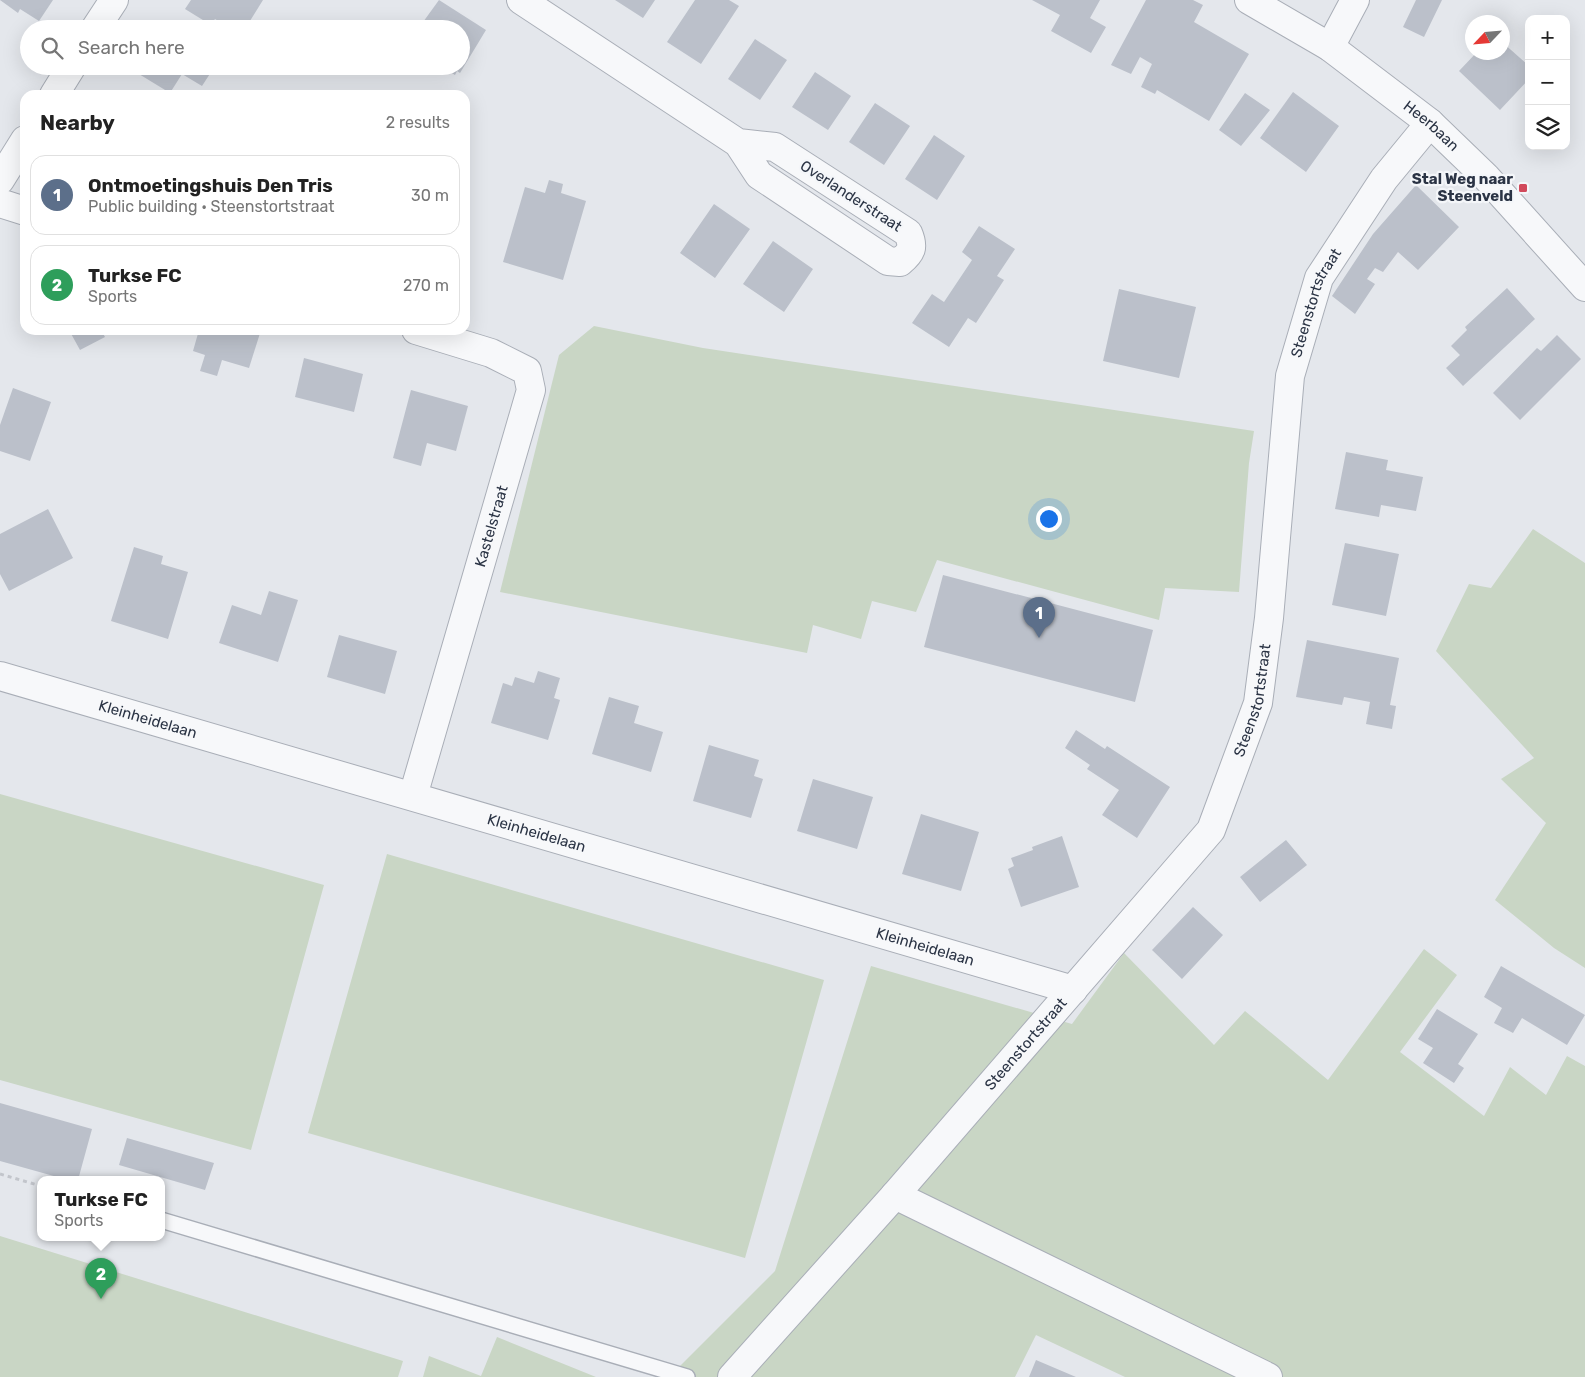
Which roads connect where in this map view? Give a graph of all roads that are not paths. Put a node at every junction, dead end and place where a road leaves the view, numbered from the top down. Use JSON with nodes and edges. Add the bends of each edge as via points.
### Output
{"nodes":[{"id":1,"x":114,"y":0,"type":"edge"},
{"id":2,"x":521,"y":0,"type":"edge"},
{"id":3,"x":1249,"y":0,"type":"edge"},
{"id":4,"x":1355,"y":0,"type":"edge"},
{"id":5,"x":101,"y":20,"type":"edge"},
{"id":6,"x":1330,"y":47,"type":"junction"},
{"id":7,"x":66,"y":75,"type":"edge"},
{"id":8,"x":57,"y":90,"type":"edge"},
{"id":9,"x":1430,"y":123,"type":"junction"},
{"id":10,"x":738,"y":143,"type":"junction"},
{"id":11,"x":20,"y":148,"type":"edge"},
{"id":12,"x":0,"y":180,"type":"edge"},
{"id":13,"x":0,"y":203,"type":"edge"},
{"id":14,"x":20,"y":209,"type":"edge"},
{"id":15,"x":1585,"y":288,"type":"edge"},
{"id":16,"x":432,"y":335,"type":"edge"},
{"id":17,"x":0,"y":676,"type":"edge"},
{"id":18,"x":413,"y":796,"type":"junction"},
{"id":19,"x":1073,"y":990,"type":"junction"},
{"id":20,"x":894,"y":1195,"type":"junction"},
{"id":21,"x":165,"y":1221,"type":"edge"},
{"id":22,"x":687,"y":1377,"type":"edge"},
{"id":23,"x":732,"y":1377,"type":"edge"},
{"id":24,"x":1268,"y":1377,"type":"edge"}],
"edges":[{"from":1,"to":5,"type":"street"},
{"from":2,"to":10,"type":"street","name":"Overlanderstraat"},
{"from":3,"to":6,"type":"street","name":"Heerbaan"},
{"from":4,"to":6,"type":"street"},
{"from":6,"to":9,"type":"street","name":"Heerbaan"},
{"from":7,"to":8,"type":"street"},
{"from":9,"to":15,"type":"street","name":"Heerbaan","via":[[1486,176]]},
{"from":9,"to":19,"type":"street","name":"Steenstortstraat","via":[[1384,180],[1319,278],[1290,376],[1270,618],[1258,703],[1212,830]]},
{"from":10,"to":10,"type":"street","name":"Overlanderstraat","via":[[759,175],[888,261],[900,262],[909,254],[912,243],[908,233],[775,148]]},
{"from":11,"to":12,"type":"street"},
{"from":13,"to":14,"type":"street"},
{"from":16,"to":18,"type":"street","name":"Kastelstraat","via":[[491,353],[527,371],[531,390]]},
{"from":17,"to":18,"type":"street","name":"Kleinheidelaan"},
{"from":18,"to":19,"type":"street","name":"Kleinheidelaan"},
{"from":19,"to":20,"type":"street","name":"Steenstortstraat"},
{"from":20,"to":23,"type":"street","name":"Steenstortstraat"},
{"from":20,"to":24,"type":"street"},
{"from":21,"to":22,"type":"lane"}]}
